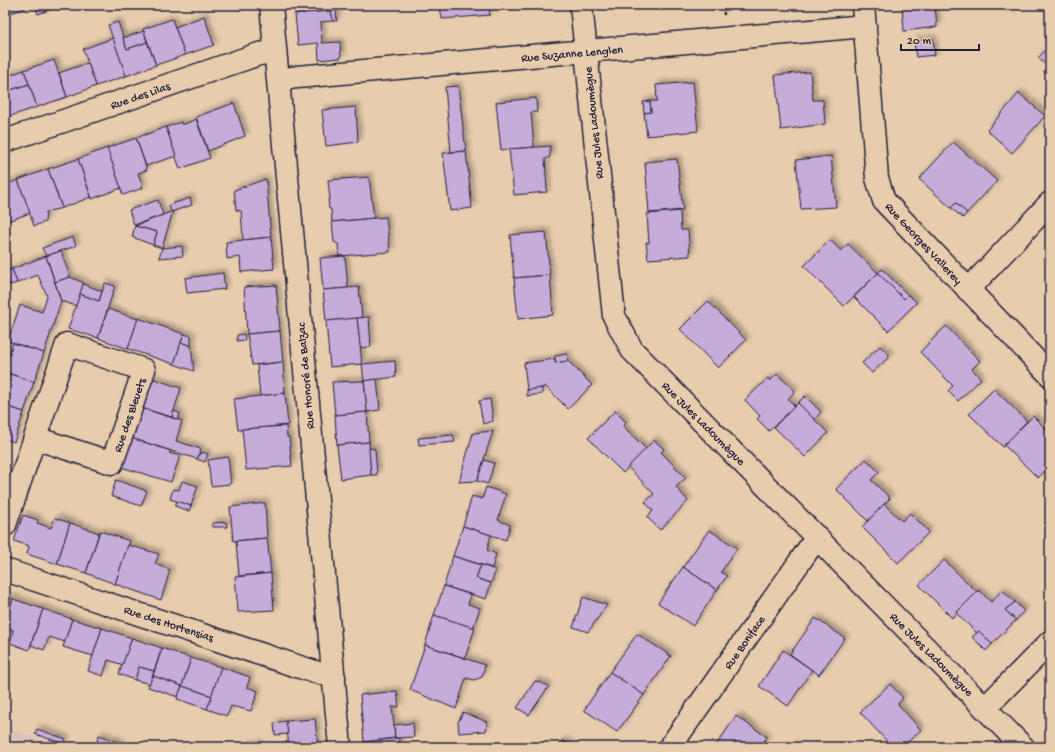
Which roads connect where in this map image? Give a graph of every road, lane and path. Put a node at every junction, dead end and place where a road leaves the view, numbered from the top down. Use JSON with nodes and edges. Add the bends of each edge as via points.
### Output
{"nodes":[{"id":1,"x":271,"y":5,"type":"edge"},
{"id":2,"x":580,"y":5,"type":"edge"},
{"id":3,"x":863,"y":5,"type":"edge"},
{"id":4,"x":865,"y":26,"type":"junction"},
{"id":5,"x":276,"y":52,"type":"junction"},
{"id":6,"x":585,"y":52,"type":"junction"},
{"id":7,"x":279,"y":80,"type":"junction"},
{"id":8,"x":5,"y":141,"type":"edge"},
{"id":9,"x":1050,"y":203,"type":"edge"},
{"id":10,"x":968,"y":290,"type":"junction"},
{"id":11,"x":1050,"y":375,"type":"edge"},
{"id":12,"x":35,"y":438,"type":"junction"},
{"id":13,"x":5,"y":524,"type":"edge"},
{"id":14,"x":817,"y":537,"type":"junction"},
{"id":15,"x":5,"y":570,"type":"edge"},
{"id":16,"x":1050,"y":642,"type":"edge"},
{"id":17,"x":334,"y":676,"type":"junction"},
{"id":18,"x":985,"y":708,"type":"junction"},
{"id":19,"x":340,"y":747,"type":"edge"},
{"id":20,"x":670,"y":747,"type":"edge"},
{"id":21,"x":1023,"y":747,"type":"edge"}],
"edges":[{"from":1,"to":5,"type":"street","name":"Rue Honoré de Balzac"},
{"from":2,"to":6,"type":"street","name":"Rue Jules Ladoumègue"},
{"from":3,"to":4,"type":"street","name":"Rue Georges Vallerey"},
{"from":4,"to":6,"type":"street","name":"Rue Suzanne Lenglen"},
{"from":4,"to":10,"type":"street","name":"Rue Georges Vallerey","via":[[877,178],[884,201]]},
{"from":5,"to":7,"type":"street","name":"Rue Honoré de Balzac"},
{"from":5,"to":8,"type":"street","name":"Rue des Lilas","via":[[259,54]]},
{"from":6,"to":7,"type":"street","name":"Rue Suzanne Lenglen"},
{"from":6,"to":14,"type":"street","name":"Rue Jules Ladoumègue","via":[[614,316],[632,350]]},
{"from":7,"to":17,"type":"street","name":"Rue Honoré de Balzac"},
{"from":9,"to":10,"type":"street"},
{"from":10,"to":11,"type":"street","name":"Rue Georges Vallerey"},
{"from":12,"to":12,"type":"street","name":"Rue des Bleuets","via":[[67,344],[144,370],[112,463]]},
{"from":12,"to":13,"type":"street","name":"Rue des Bleuets"},
{"from":14,"to":18,"type":"street","name":"Rue Jules Ladoumègue"},
{"from":14,"to":20,"type":"street","name":"Rue Boniface"},
{"from":15,"to":17,"type":"street","name":"Rue des Hortensias"},
{"from":16,"to":18,"type":"street"},
{"from":17,"to":19,"type":"street","name":"Rue Honoré de Balzac"},
{"from":18,"to":21,"type":"street","name":"Rue Jules Ladoumègue"}]}
